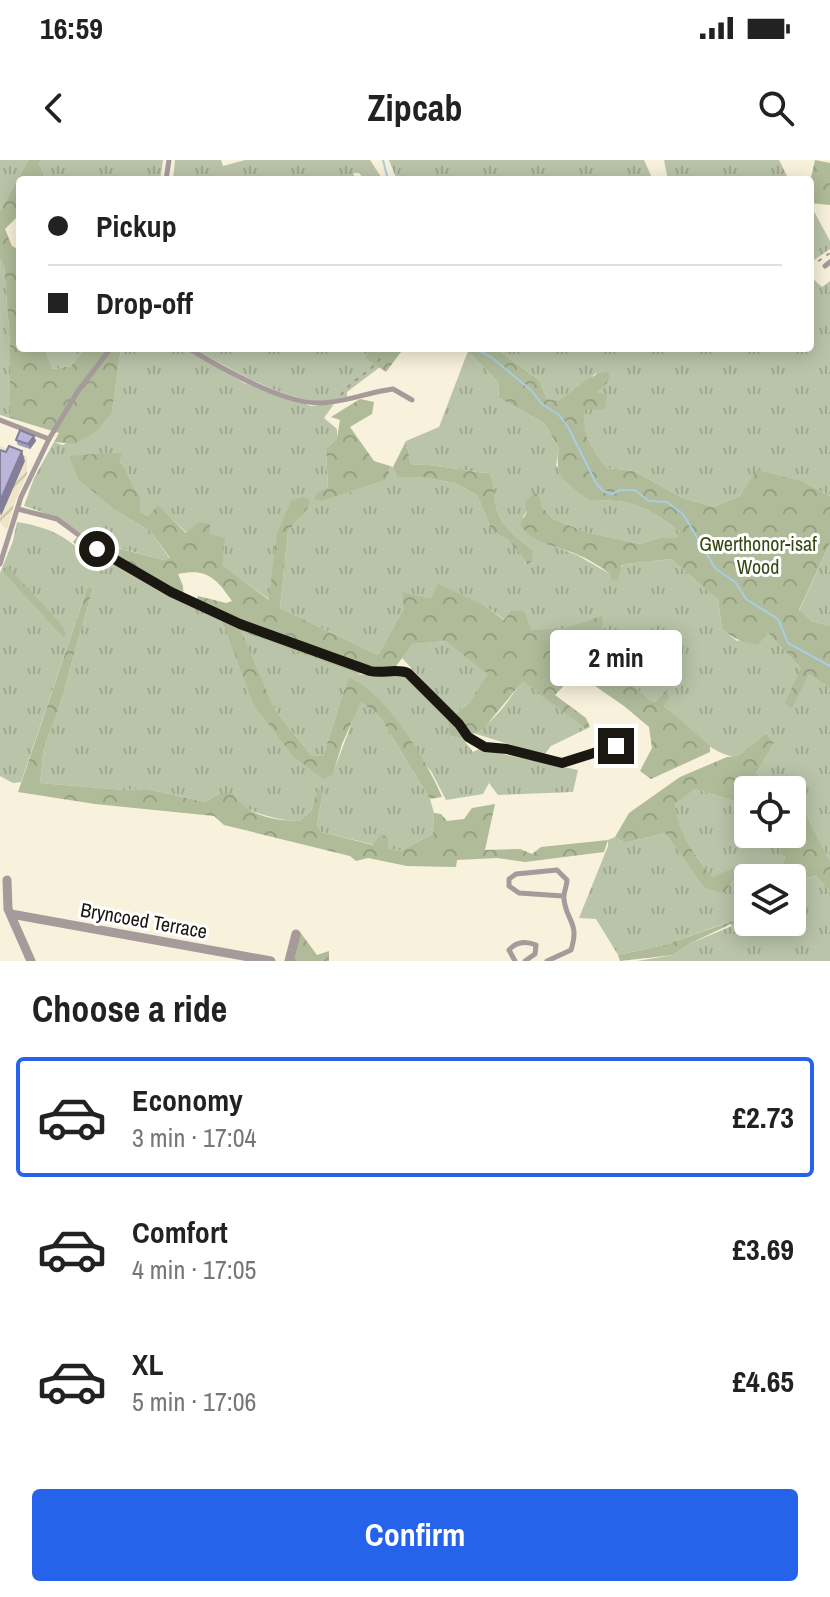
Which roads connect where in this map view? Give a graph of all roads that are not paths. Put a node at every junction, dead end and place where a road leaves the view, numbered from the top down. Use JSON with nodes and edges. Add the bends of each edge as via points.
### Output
{"nodes":[{"id":1,"x":108,"y":352,"type":"edge"},
{"id":2,"x":195,"y":352,"type":"edge"},
{"id":3,"x":412,"y":400,"type":"dead end"},
{"id":4,"x":0,"y":420,"type":"edge"},
{"id":5,"x":49,"y":439,"type":"junction"},
{"id":6,"x":18,"y":509,"type":"junction"},
{"id":7,"x":0,"y":564,"type":"edge"},
{"id":8,"x":616,"y":746,"type":"dead end"},
{"id":9,"x":7,"y":880,"type":"dead end"},
{"id":10,"x":563,"y":896,"type":"junction"},
{"id":11,"x":11,"y":914,"type":"junction"},
{"id":12,"x":296,"y":934,"type":"dead end"},
{"id":13,"x":31,"y":961,"type":"edge"},
{"id":14,"x":271,"y":961,"type":"edge"},
{"id":15,"x":289,"y":961,"type":"edge"},
{"id":16,"x":515,"y":961,"type":"edge"},
{"id":17,"x":525,"y":961,"type":"edge"},
{"id":18,"x":547,"y":961,"type":"edge"}],
"edges":[{"from":1,"to":5,"type":"lane"},
{"from":2,"to":3,"type":"lane","via":[[250,382],[298,399],[321,403],[393,389]]},
{"from":4,"to":5,"type":"lane"},
{"from":5,"to":6,"type":"lane"},
{"from":6,"to":7,"type":"lane"},
{"from":6,"to":8,"type":"lane","via":[[57,519],[110,558],[240,624],[370,671],[408,673],[475,743],[562,763]]},
{"from":9,"to":11,"type":"street"},
{"from":10,"to":10,"type":"lane","via":[[567,880],[557,870],[509,879],[509,886],[519,893]]},
{"from":10,"to":18,"type":"lane","via":[[574,924],[574,942],[571,950]]},
{"from":11,"to":13,"type":"street"},
{"from":11,"to":14,"type":"street","name":"Bryncoed Terrace"},
{"from":12,"to":15,"type":"street"},
{"from":16,"to":17,"type":"lane","via":[[511,947],[536,945],[535,954]]}]}
